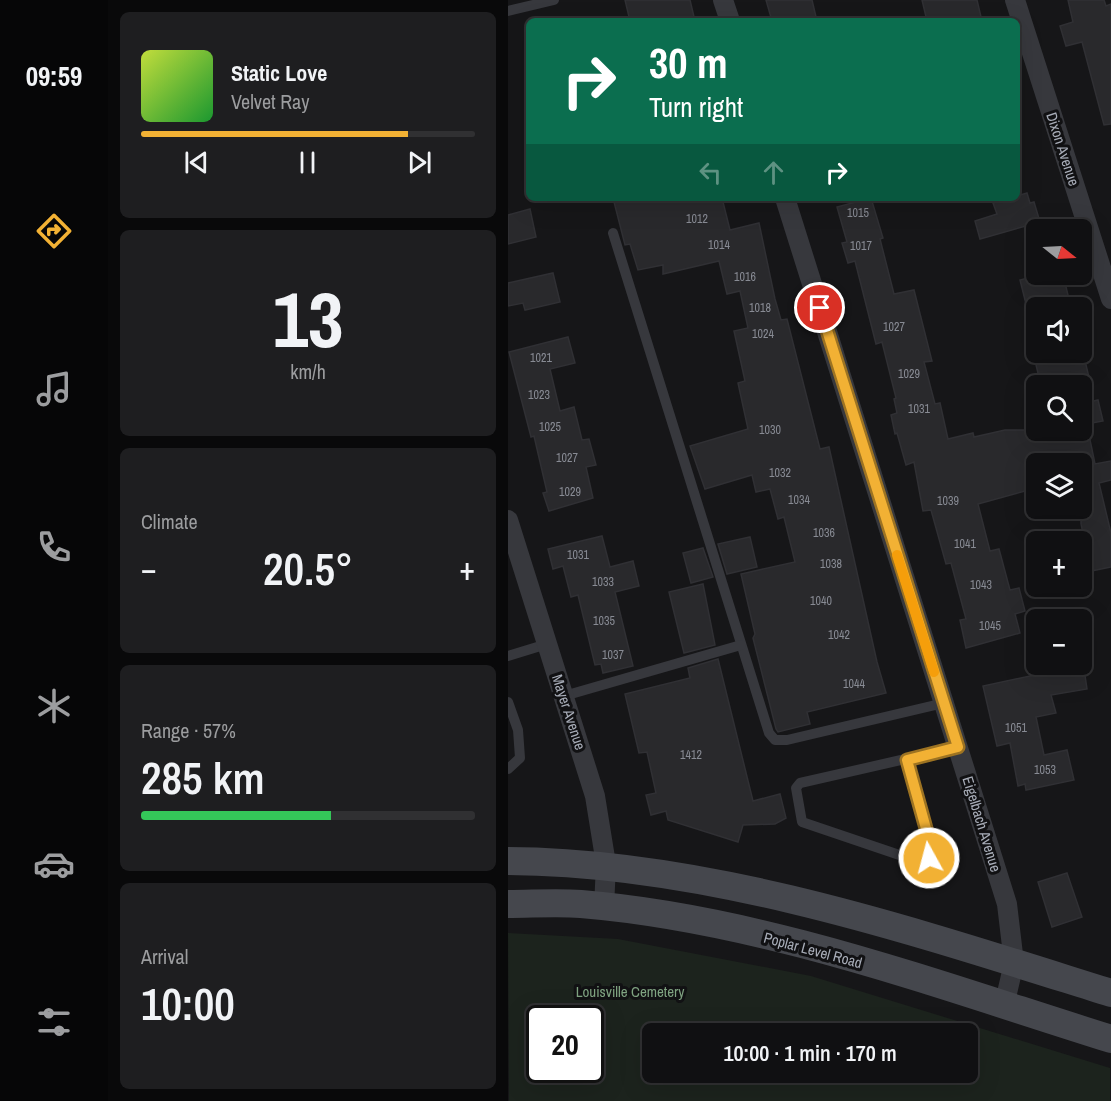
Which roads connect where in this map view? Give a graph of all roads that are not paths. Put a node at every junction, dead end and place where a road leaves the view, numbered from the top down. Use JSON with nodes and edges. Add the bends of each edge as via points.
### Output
{"nodes":[{"id":1,"x":554,"y":0,"type":"edge"},
{"id":2,"x":723,"y":0,"type":"edge"},
{"id":3,"x":1015,"y":0,"type":"edge"},
{"id":4,"x":508,"y":11,"type":"edge"},
{"id":5,"x":729,"y":18,"type":"edge"},
{"id":6,"x":786,"y":201,"type":"edge"},
{"id":7,"x":613,"y":233,"type":"dead end"},
{"id":8,"x":1111,"y":299,"type":"edge"},
{"id":9,"x":508,"y":520,"type":"edge"},
{"id":10,"x":547,"y":644,"type":"junction"},
{"id":11,"x":741,"y":645,"type":"junction"},
{"id":12,"x":508,"y":656,"type":"edge"},
{"id":13,"x":564,"y":696,"type":"junction"},
{"id":14,"x":508,"y":702,"type":"edge"},
{"id":15,"x":944,"y":703,"type":"junction"},
{"id":16,"x":958,"y":747,"type":"junction"},
{"id":17,"x":907,"y":760,"type":"junction"},
{"id":18,"x":508,"y":769,"type":"edge"},
{"id":19,"x":508,"y":861,"type":"edge"},
{"id":20,"x":606,"y":864,"type":"junction"},
{"id":21,"x":508,"y":904,"type":"edge"},
{"id":22,"x":604,"y":908,"type":"junction"},
{"id":23,"x":1014,"y":963,"type":"junction"},
{"id":24,"x":1111,"y":993,"type":"edge"},
{"id":25,"x":1004,"y":1006,"type":"junction"},
{"id":26,"x":1111,"y":1039,"type":"edge"}],
"edges":[{"from":1,"to":4,"type":"lane"},
{"from":2,"to":5,"type":"street"},
{"from":3,"to":8,"type":"street","name":"Dixon Avenue"},
{"from":6,"to":15,"type":"street","name":"Eigelbach Avenue"},
{"from":7,"to":11,"type":"lane"},
{"from":9,"to":10,"type":"street","name":"Mayer Avenue"},
{"from":10,"to":12,"type":"lane"},
{"from":10,"to":13,"type":"street","name":"Mayer Avenue"},
{"from":11,"to":13,"type":"lane"},
{"from":11,"to":15,"type":"lane","via":[[769,733],[775,740]]},
{"from":13,"to":20,"type":"street","name":"Mayer Avenue","via":[[595,796]]},
{"from":14,"to":18,"type":"lane","via":[[518,730],[520,758]]},
{"from":15,"to":16,"type":"street","name":"Eigelbach Avenue"},
{"from":16,"to":17,"type":"lane"},
{"from":16,"to":23,"type":"street","name":"Eigelbach Avenue","via":[[1007,904]]},
{"from":17,"to":17,"type":"lane","via":[[800,783],[796,788],[802,822],[923,863],[932,850]]},
{"from":19,"to":20,"type":"main road"},
{"from":20,"to":22,"type":"street","name":"Mayer Avenue"},
{"from":20,"to":23,"type":"main road","via":[[817,907]]},
{"from":21,"to":22,"type":"main road","name":"Poplar Level Road","via":[[581,904]]},
{"from":22,"to":25,"type":"main road","name":"Poplar Level Road","via":[[765,937]]},
{"from":23,"to":24,"type":"main road"},
{"from":23,"to":25,"type":"street","name":"Eigelbach Avenue"},
{"from":25,"to":26,"type":"main road","name":"Poplar Level Road"}]}
